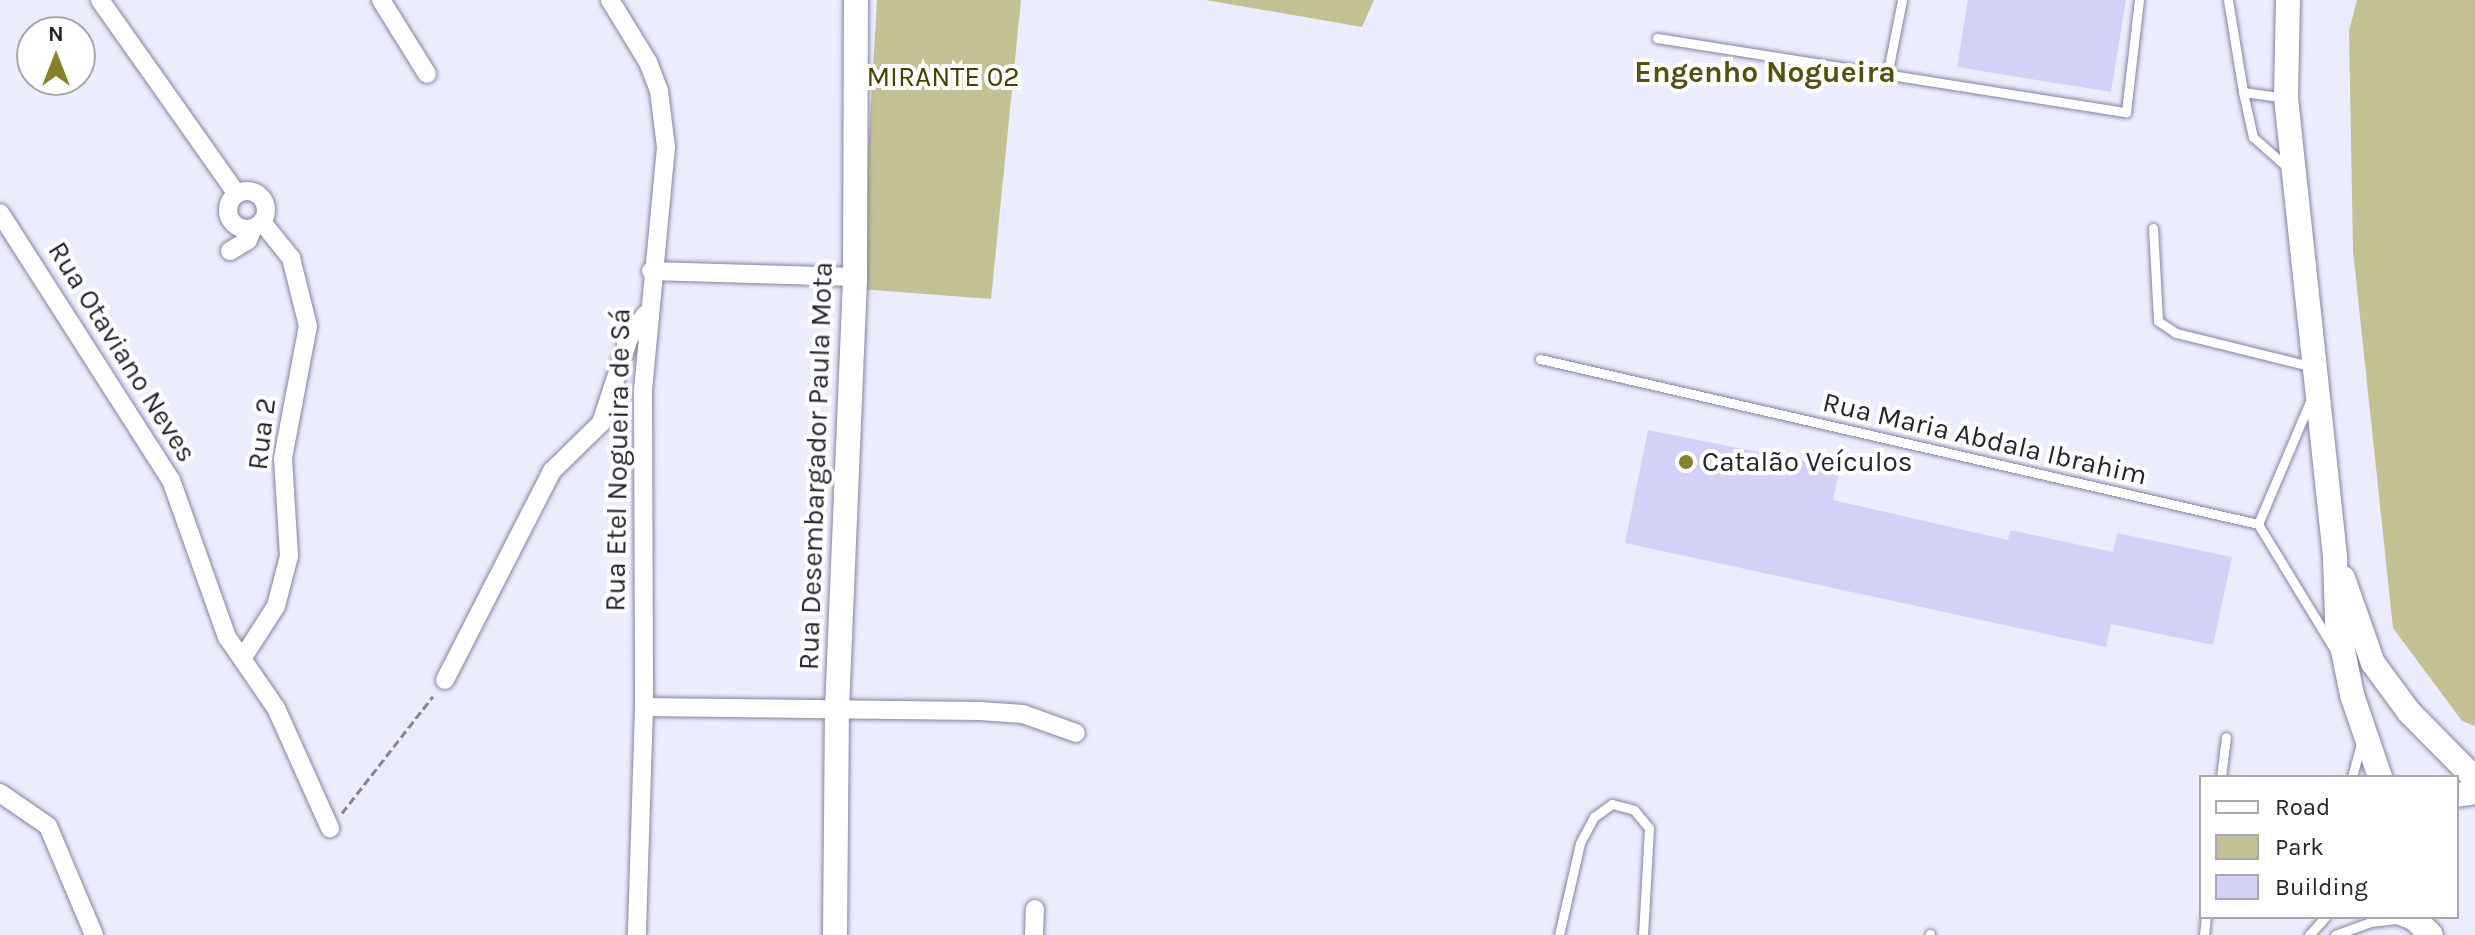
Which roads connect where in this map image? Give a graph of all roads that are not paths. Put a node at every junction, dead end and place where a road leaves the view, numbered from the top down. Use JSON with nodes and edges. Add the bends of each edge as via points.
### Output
{"nodes":[{"id":1,"x":100,"y":0,"type":"edge"},
{"id":2,"x":381,"y":0,"type":"edge"},
{"id":3,"x":610,"y":0,"type":"edge"},
{"id":4,"x":856,"y":0,"type":"edge"},
{"id":5,"x":1902,"y":0,"type":"edge"},
{"id":6,"x":2139,"y":0,"type":"edge"},
{"id":7,"x":2228,"y":0,"type":"edge"},
{"id":8,"x":2288,"y":0,"type":"edge"},
{"id":9,"x":1657,"y":38,"type":"dead end"},
{"id":10,"x":1888,"y":71,"type":"junction"},
{"id":11,"x":427,"y":74,"type":"dead end"},
{"id":12,"x":2243,"y":92,"type":"junction"},
{"id":13,"x":2286,"y":98,"type":"junction"},
{"id":14,"x":2293,"y":172,"type":"junction"},
{"id":15,"x":237,"y":194,"type":"junction"},
{"id":16,"x":0,"y":213,"type":"edge"},
{"id":17,"x":258,"y":225,"type":"junction"},
{"id":18,"x":2153,"y":228,"type":"dead end"},
{"id":19,"x":230,"y":251,"type":"dead end"},
{"id":20,"x":651,"y":271,"type":"junction"},
{"id":21,"x":855,"y":277,"type":"junction"},
{"id":22,"x":646,"y":314,"type":"junction"},
{"id":23,"x":1540,"y":359,"type":"dead end"},
{"id":24,"x":2314,"y":378,"type":"junction"},
{"id":25,"x":2258,"y":524,"type":"junction"},
{"id":26,"x":2335,"y":557,"type":"junction"},
{"id":27,"x":244,"y":656,"type":"junction"},
{"id":28,"x":2345,"y":667,"type":"junction"},
{"id":29,"x":445,"y":680,"type":"road end"},
{"id":30,"x":644,"y":707,"type":"junction"},
{"id":31,"x":837,"y":709,"type":"junction"},
{"id":32,"x":2363,"y":732,"type":"junction"},
{"id":33,"x":1076,"y":733,"type":"dead end"},
{"id":34,"x":2226,"y":737,"type":"dead end"},
{"id":35,"x":2221,"y":775,"type":"edge"},
{"id":36,"x":2352,"y":775,"type":"edge"},
{"id":37,"x":2379,"y":775,"type":"edge"},
{"id":38,"x":2475,"y":779,"type":"edge"},
{"id":39,"x":0,"y":793,"type":"edge"},
{"id":40,"x":330,"y":828,"type":"road end"},
{"id":41,"x":1035,"y":909,"type":"dead end"},
{"id":42,"x":2323,"y":919,"type":"edge"},
{"id":43,"x":2363,"y":919,"type":"edge"},
{"id":44,"x":2371,"y":922,"type":"junction"},
{"id":45,"x":2423,"y":927,"type":"edge"},
{"id":46,"x":94,"y":935,"type":"edge"},
{"id":47,"x":637,"y":935,"type":"edge"},
{"id":48,"x":835,"y":935,"type":"edge"},
{"id":49,"x":1034,"y":935,"type":"edge"},
{"id":50,"x":1559,"y":935,"type":"edge"},
{"id":51,"x":1643,"y":935,"type":"edge"},
{"id":52,"x":2307,"y":935,"type":"edge"},
{"id":53,"x":2335,"y":935,"type":"edge"}],
"edges":[{"from":1,"to":15,"type":"street"},
{"from":2,"to":11,"type":"street"},
{"from":3,"to":20,"type":"street","name":"Rua Etel Nogueira de Sá","via":[[648,62],[664,118],[666,147]]},
{"from":4,"to":21,"type":"street","name":"Rua Desembargador Paula Mota"},
{"from":5,"to":10,"type":"lane"},
{"from":6,"to":10,"type":"lane","via":[[2126,112]]},
{"from":7,"to":12,"type":"lane"},
{"from":8,"to":13,"type":"street"},
{"from":9,"to":10,"type":"lane"},
{"from":12,"to":13,"type":"lane"},
{"from":12,"to":14,"type":"lane","via":[[2253,137]]},
{"from":13,"to":14,"type":"street"},
{"from":14,"to":24,"type":"street"},
{"from":15,"to":17,"type":"street","via":[[229,204],[231,221]]},
{"from":15,"to":17,"type":"street","via":[[254,192],[264,200],[267,211]]},
{"from":16,"to":27,"type":"street","name":"Rua Otaviano Neves","via":[[171,480],[227,637]]},
{"from":17,"to":19,"type":"street","via":[[248,240]]},
{"from":17,"to":27,"type":"street","name":"Rua 2","via":[[291,258],[308,326],[283,458],[289,556],[276,606]]},
{"from":18,"to":24,"type":"lane","via":[[2158,321],[2176,333]]},
{"from":20,"to":21,"type":"street"},
{"from":20,"to":22,"type":"street","name":"Rua Etel Nogueira de Sá"},
{"from":21,"to":31,"type":"street","name":"Rua Desembargador Paula Mota"},
{"from":22,"to":29,"type":"street","via":[[629,338],[601,423],[552,471]]},
{"from":22,"to":30,"type":"street","name":"Rua Etel Nogueira de Sá"},
{"from":23,"to":25,"type":"lane","name":"Rua Maria Abdala Ibrahim"},
{"from":24,"to":25,"type":"lane"},
{"from":24,"to":26,"type":"street"},
{"from":25,"to":28,"type":"lane"},
{"from":26,"to":28,"type":"street"},
{"from":26,"to":38,"type":"street","via":[[2373,663],[2409,712]]},
{"from":27,"to":40,"type":"street","name":"Rua Otaviano Neves","via":[[276,708]]},
{"from":28,"to":32,"type":"street"},
{"from":30,"to":31,"type":"street"},
{"from":30,"to":47,"type":"street","name":"Rua Etel Nogueira de Sá"},
{"from":31,"to":33,"type":"street","via":[[1023,714]]},
{"from":31,"to":48,"type":"street","name":"Rua Desembargador Paula Mota"},
{"from":32,"to":36,"type":"lane"},
{"from":32,"to":37,"type":"street"},
{"from":34,"to":35,"type":"lane"},
{"from":39,"to":46,"type":"street","via":[[48,826]]},
{"from":41,"to":49,"type":"street"},
{"from":42,"to":52,"type":"lane"},
{"from":43,"to":44,"type":"lane"},
{"from":44,"to":45,"type":"lane","via":[[2396,919]]},
{"from":44,"to":53,"type":"lane"},
{"from":50,"to":51,"type":"lane","via":[[1580,843],[1594,817],[1612,804],[1634,810],[1649,828]]}]}
